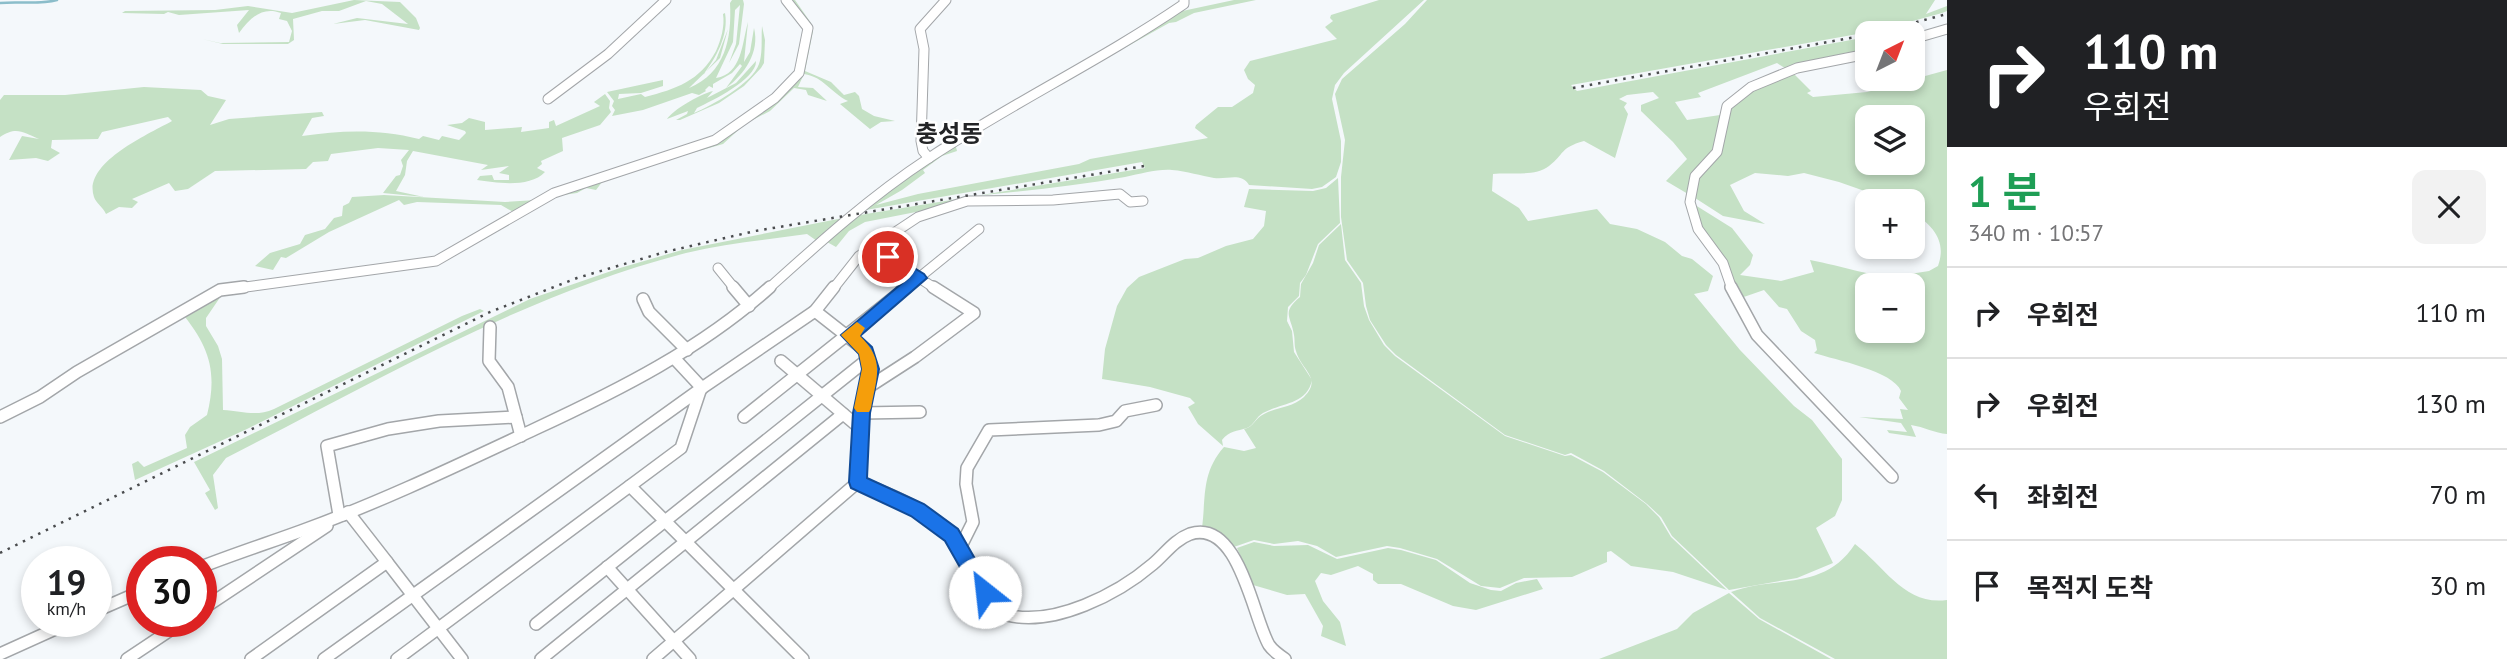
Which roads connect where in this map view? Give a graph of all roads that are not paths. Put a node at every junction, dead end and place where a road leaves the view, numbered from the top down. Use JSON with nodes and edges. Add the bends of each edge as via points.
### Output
{"nodes":[{"id":1,"x":666,"y":0,"type":"edge"},
{"id":2,"x":786,"y":0,"type":"edge"},
{"id":3,"x":946,"y":0,"type":"edge"},
{"id":4,"x":1184,"y":0,"type":"edge"},
{"id":5,"x":1947,"y":29,"type":"edge"},
{"id":6,"x":1925,"y":35,"type":"edge"},
{"id":7,"x":1855,"y":56,"type":"edge"},
{"id":8,"x":548,"y":99,"type":"dead end"},
{"id":9,"x":929,"y":158,"type":"junction"},
{"id":10,"x":1143,"y":201,"type":"dead end"},
{"id":11,"x":979,"y":229,"type":"dead end"},
{"id":12,"x":872,"y":247,"type":"junction"},
{"id":13,"x":718,"y":268,"type":"dead end"},
{"id":14,"x":919,"y":278,"type":"junction"},
{"id":15,"x":643,"y":299,"type":"dead end"},
{"id":16,"x":749,"y":306,"type":"junction"},
{"id":17,"x":815,"y":311,"type":"junction"},
{"id":18,"x":490,"y":327,"type":"dead end"},
{"id":19,"x":849,"y":335,"type":"junction"},
{"id":20,"x":687,"y":350,"type":"junction"},
{"id":21,"x":675,"y":359,"type":"junction"},
{"id":22,"x":868,"y":359,"type":"junction"},
{"id":23,"x":781,"y":360,"type":"dead end"},
{"id":24,"x":797,"y":374,"type":"junction"},
{"id":25,"x":702,"y":388,"type":"junction"},
{"id":26,"x":867,"y":388,"type":"junction"},
{"id":27,"x":822,"y":396,"type":"junction"},
{"id":28,"x":1156,"y":405,"type":"dead end"},
{"id":29,"x":920,"y":412,"type":"dead end"},
{"id":30,"x":862,"y":413,"type":"junction"},
{"id":31,"x":843,"y":414,"type":"junction"},
{"id":32,"x":744,"y":416,"type":"dead end"},
{"id":33,"x":0,"y":417,"type":"edge"},
{"id":34,"x":516,"y":417,"type":"junction"},
{"id":35,"x":861,"y":429,"type":"junction"},
{"id":36,"x":521,"y":436,"type":"junction"},
{"id":37,"x":1892,"y":477,"type":"dead end"},
{"id":38,"x":858,"y":482,"type":"junction"},
{"id":39,"x":630,"y":486,"type":"junction"},
{"id":40,"x":343,"y":514,"type":"junction"},
{"id":41,"x":665,"y":521,"type":"junction"},
{"id":42,"x":685,"y":542,"type":"junction"},
{"id":43,"x":960,"y":548,"type":"junction"},
{"id":44,"x":217,"y":561,"type":"edge"},
{"id":45,"x":387,"y":562,"type":"junction"},
{"id":46,"x":607,"y":566,"type":"junction"},
{"id":47,"x":627,"y":589,"type":"junction"},
{"id":48,"x":734,"y":591,"type":"junction"},
{"id":49,"x":412,"y":596,"type":"junction"},
{"id":50,"x":217,"y":599,"type":"edge"},
{"id":51,"x":536,"y":624,"type":"dead end"},
{"id":52,"x":438,"y":628,"type":"junction"},
{"id":53,"x":38,"y":637,"type":"edge"},
{"id":54,"x":160,"y":637,"type":"edge"},
{"id":55,"x":674,"y":642,"type":"junction"},
{"id":56,"x":0,"y":654,"type":"edge"},
{"id":57,"x":127,"y":659,"type":"edge"},
{"id":58,"x":251,"y":659,"type":"edge"},
{"id":59,"x":324,"y":659,"type":"edge"},
{"id":60,"x":397,"y":659,"type":"edge"},
{"id":61,"x":462,"y":659,"type":"edge"},
{"id":62,"x":541,"y":659,"type":"edge"},
{"id":63,"x":653,"y":659,"type":"edge"},
{"id":64,"x":690,"y":659,"type":"edge"},
{"id":65,"x":803,"y":659,"type":"edge"},
{"id":66,"x":1285,"y":659,"type":"edge"}],
"edges":[{"from":1,"to":8,"type":"street","via":[[608,54]]},
{"from":2,"to":33,"type":"street","via":[[808,28],[799,73],[775,98],[715,141],[554,193],[436,261],[219,290]]},
{"from":3,"to":9,"type":"street","via":[[920,29],[924,49],[921,141]]},
{"from":4,"to":9,"type":"street","via":[[1146,30]]},
{"from":5,"to":6,"type":"street"},
{"from":7,"to":37,"type":"street","via":[[1797,68],[1751,87],[1727,106],[1717,152],[1695,176],[1690,202],[1698,229],[1723,263],[1756,335]]},
{"from":9,"to":16,"type":"street","via":[[852,213]]},
{"from":10,"to":12,"type":"street","via":[[1130,202],[1120,194],[1053,201],[967,201],[918,217]]},
{"from":11,"to":14,"type":"street"},
{"from":12,"to":14,"type":"street"},
{"from":12,"to":17,"type":"street","via":[[859,256]]},
{"from":13,"to":16,"type":"street"},
{"from":14,"to":19,"type":"street"},
{"from":14,"to":26,"type":"street","via":[[974,313]]},
{"from":15,"to":20,"type":"street","via":[[649,312]]},
{"from":16,"to":20,"type":"street"},
{"from":17,"to":19,"type":"street"},
{"from":17,"to":25,"type":"street"},
{"from":18,"to":34,"type":"street","via":[[489,361],[508,387]]},
{"from":19,"to":22,"type":"street"},
{"from":19,"to":24,"type":"street"},
{"from":20,"to":21,"type":"street"},
{"from":21,"to":25,"type":"street"},
{"from":21,"to":36,"type":"street"},
{"from":22,"to":26,"type":"street"},
{"from":22,"to":27,"type":"street"},
{"from":23,"to":24,"type":"street"},
{"from":24,"to":27,"type":"street"},
{"from":24,"to":32,"type":"street"},
{"from":25,"to":39,"type":"street","via":[[681,448]]},
{"from":25,"to":49,"type":"street"},
{"from":26,"to":30,"type":"street"},
{"from":27,"to":31,"type":"street"},
{"from":27,"to":41,"type":"street"},
{"from":28,"to":43,"type":"street","via":[[1125,411],[1116,421],[1099,425],[989,430],[967,468],[973,522]]},
{"from":29,"to":30,"type":"street"},
{"from":30,"to":35,"type":"street"},
{"from":31,"to":35,"type":"street"},
{"from":31,"to":42,"type":"street"},
{"from":34,"to":36,"type":"street"},
{"from":34,"to":40,"type":"street","via":[[439,421],[327,446],[330,475]]},
{"from":35,"to":38,"type":"street"},
{"from":36,"to":40,"type":"street"},
{"from":38,"to":43,"type":"street","via":[[917,510],[951,535]]},
{"from":38,"to":48,"type":"street"},
{"from":39,"to":41,"type":"street"},
{"from":39,"to":52,"type":"street"},
{"from":40,"to":44,"type":"street"},
{"from":40,"to":45,"type":"street"},
{"from":40,"to":50,"type":"street"},
{"from":41,"to":42,"type":"street"},
{"from":41,"to":46,"type":"street"},
{"from":42,"to":47,"type":"street"},
{"from":42,"to":48,"type":"street"},
{"from":43,"to":66,"type":"street","via":[[994,609],[1005,615],[1030,615],[1080,609],[1152,566],[1188,535],[1205,534],[1219,540],[1237,558],[1270,647]]},
{"from":45,"to":49,"type":"street"},
{"from":45,"to":58,"type":"street"},
{"from":46,"to":47,"type":"street"},
{"from":46,"to":51,"type":"street"},
{"from":47,"to":55,"type":"street"},
{"from":47,"to":62,"type":"street"},
{"from":48,"to":55,"type":"street"},
{"from":48,"to":65,"type":"street"},
{"from":49,"to":52,"type":"street"},
{"from":49,"to":59,"type":"street"},
{"from":52,"to":60,"type":"street"},
{"from":52,"to":61,"type":"street"},
{"from":53,"to":56,"type":"street"},
{"from":54,"to":57,"type":"street"},
{"from":55,"to":63,"type":"street"},
{"from":55,"to":64,"type":"street"}]}
